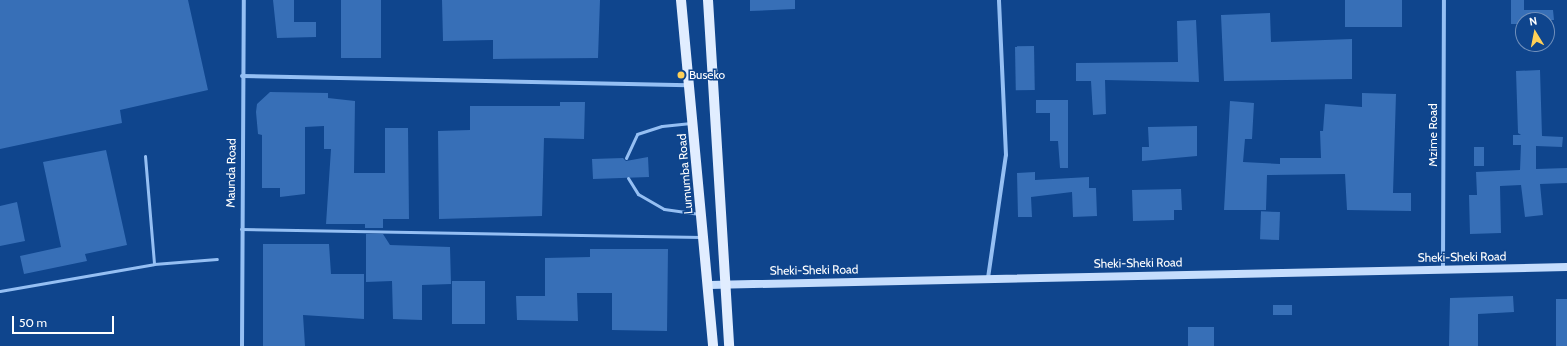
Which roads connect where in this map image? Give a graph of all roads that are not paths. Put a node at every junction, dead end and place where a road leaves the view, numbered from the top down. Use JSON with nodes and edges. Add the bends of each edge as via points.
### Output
{"nodes":[{"id":1,"x":244,"y":0,"type":"edge"},
{"id":2,"x":681,"y":0,"type":"edge"},
{"id":3,"x":708,"y":0,"type":"edge"},
{"id":4,"x":999,"y":0,"type":"edge"},
{"id":5,"x":1444,"y":0,"type":"edge"},
{"id":6,"x":242,"y":76,"type":"junction"},
{"id":7,"x":691,"y":86,"type":"junction"},
{"id":8,"x":694,"y":123,"type":"junction"},
{"id":9,"x":145,"y":156,"type":"dead end"},
{"id":10,"x":626,"y":158,"type":"dead end"},
{"id":11,"x":628,"y":178,"type":"dead end"},
{"id":12,"x":702,"y":215,"type":"junction"},
{"id":13,"x":240,"y":229,"type":"junction"},
{"id":14,"x":705,"y":237,"type":"junction"},
{"id":15,"x":217,"y":259,"type":"dead end"},
{"id":16,"x":154,"y":264,"type":"junction"},
{"id":17,"x":1567,"y":267,"type":"edge"},
{"id":18,"x":1443,"y":269,"type":"junction"},
{"id":19,"x":988,"y":278,"type":"junction"},
{"id":20,"x":727,"y":284,"type":"junction"},
{"id":21,"x":709,"y":285,"type":"junction"},
{"id":22,"x":0,"y":291,"type":"edge"},
{"id":23,"x":242,"y":346,"type":"edge"},
{"id":24,"x":713,"y":346,"type":"edge"},
{"id":25,"x":729,"y":346,"type":"edge"}],
"edges":[{"from":1,"to":6,"type":"street","name":"Maunda Road"},
{"from":2,"to":7,"type":"main road","name":"Lumumba Road"},
{"from":3,"to":20,"type":"main road"},
{"from":4,"to":19,"type":"street","via":[[1006,155]]},
{"from":5,"to":18,"type":"street","name":"Mzime Road"},
{"from":6,"to":7,"type":"street"},
{"from":6,"to":13,"type":"street","name":"Maunda Road"},
{"from":7,"to":8,"type":"main road","name":"Lumumba Road"},
{"from":8,"to":10,"type":"lane","via":[[662,126],[637,134]]},
{"from":8,"to":12,"type":"main road","name":"Lumumba Road"},
{"from":9,"to":16,"type":"lane"},
{"from":11,"to":12,"type":"lane","via":[[638,194],[664,209]]},
{"from":12,"to":14,"type":"main road","name":"Lumumba Road"},
{"from":13,"to":14,"type":"lane"},
{"from":13,"to":23,"type":"street","name":"Maunda Road"},
{"from":14,"to":21,"type":"main road","name":"Lumumba Road"},
{"from":15,"to":16,"type":"lane"},
{"from":16,"to":22,"type":"lane"},
{"from":17,"to":18,"type":"street","name":"Sheki-Sheki Road"},
{"from":18,"to":19,"type":"street","name":"Sheki-Sheki Road"},
{"from":19,"to":20,"type":"street","name":"Sheki-Sheki Road"},
{"from":20,"to":21,"type":"street","name":"Sheki-Sheki Road"},
{"from":20,"to":25,"type":"main road"},
{"from":21,"to":24,"type":"main road","name":"Lumumba Road"}]}
